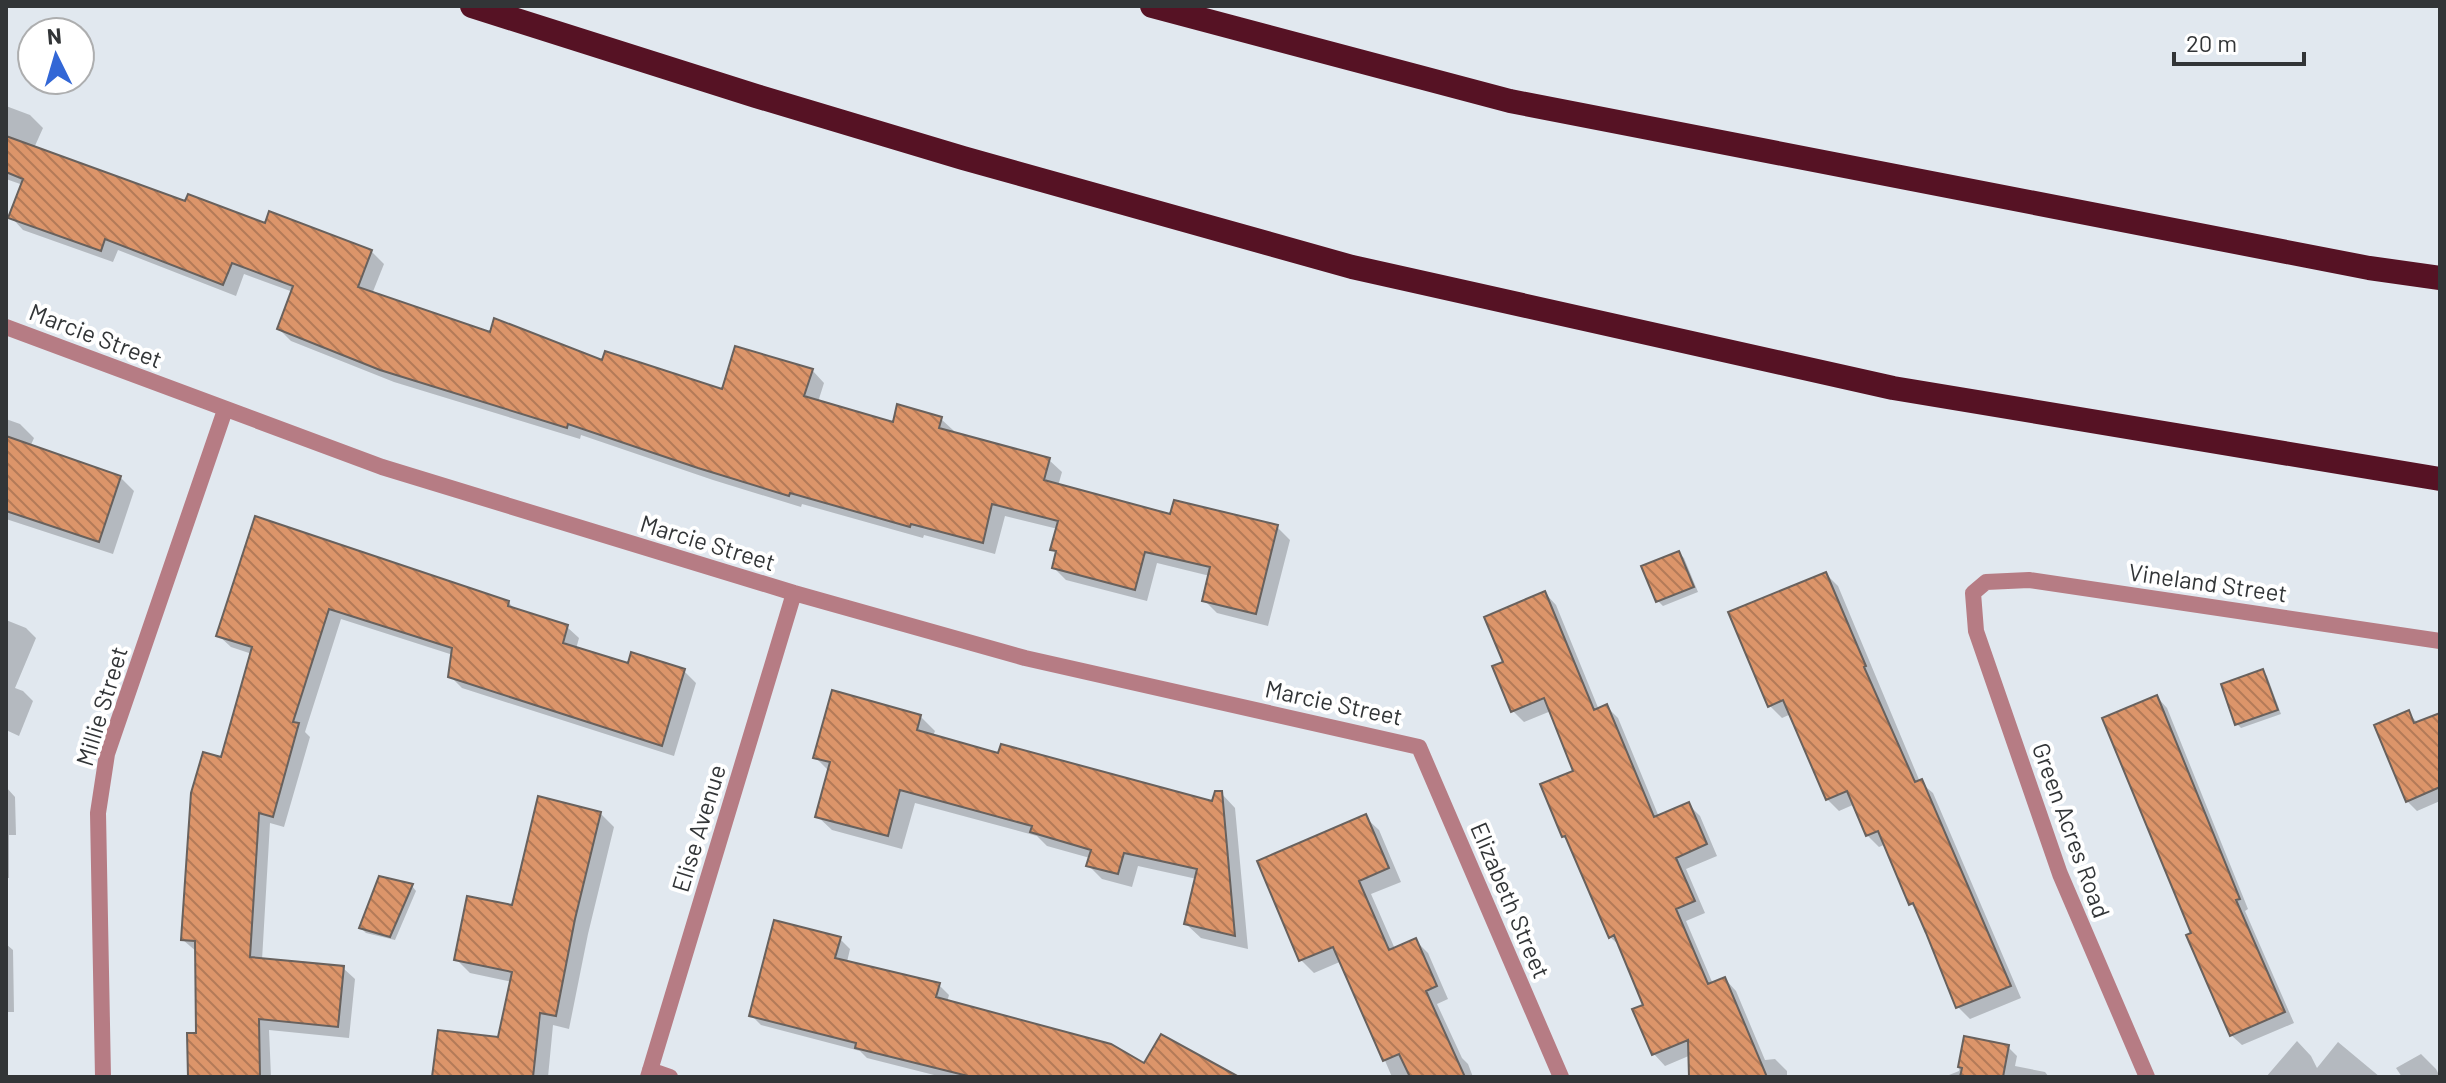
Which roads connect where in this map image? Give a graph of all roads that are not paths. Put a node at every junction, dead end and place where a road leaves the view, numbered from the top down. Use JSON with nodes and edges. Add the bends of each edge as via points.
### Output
{"nodes":[{"id":1,"x":472,"y":6,"type":"edge"},
{"id":2,"x":1152,"y":6,"type":"edge"},
{"id":3,"x":2440,"y":278,"type":"edge"},
{"id":4,"x":6,"y":327,"type":"edge"},
{"id":5,"x":225,"y":410,"type":"junction"},
{"id":6,"x":2440,"y":479,"type":"edge"},
{"id":7,"x":794,"y":593,"type":"junction"},
{"id":8,"x":1973,"y":593,"type":"joint"},
{"id":9,"x":2440,"y":641,"type":"edge"},
{"id":10,"x":1414,"y":744,"type":"joint"},
{"id":11,"x":649,"y":1074,"type":"edge"},
{"id":12,"x":103,"y":1077,"type":"edge"},
{"id":13,"x":670,"y":1077,"type":"edge"},
{"id":14,"x":1561,"y":1077,"type":"edge"},
{"id":15,"x":2147,"y":1077,"type":"edge"}],
"edges":[{"from":1,"to":6,"type":"highway","via":[[963,158],[1352,267],[1893,388]]},
{"from":2,"to":3,"type":"highway","via":[[1510,101]]},
{"from":4,"to":5,"type":"street","name":"Marcie Street"},
{"from":5,"to":7,"type":"street","name":"Marcie Street","via":[[382,467]]},
{"from":5,"to":12,"type":"street","name":"Millie Street","via":[[107,754],[98,813]]},
{"from":7,"to":10,"type":"street","name":"Marcie Street","via":[[1025,658]]},
{"from":7,"to":11,"type":"street","name":"Elise Avenue"},
{"from":8,"to":9,"type":"street","name":"Vineland Street","via":[[1986,582],[2029,580]]},
{"from":8,"to":15,"type":"street","name":"Green Acres Road","via":[[1976,631],[2060,874]]},
{"from":10,"to":14,"type":"street","name":"Elizabeth Street"},
{"from":11,"to":13,"type":"street"}]}
